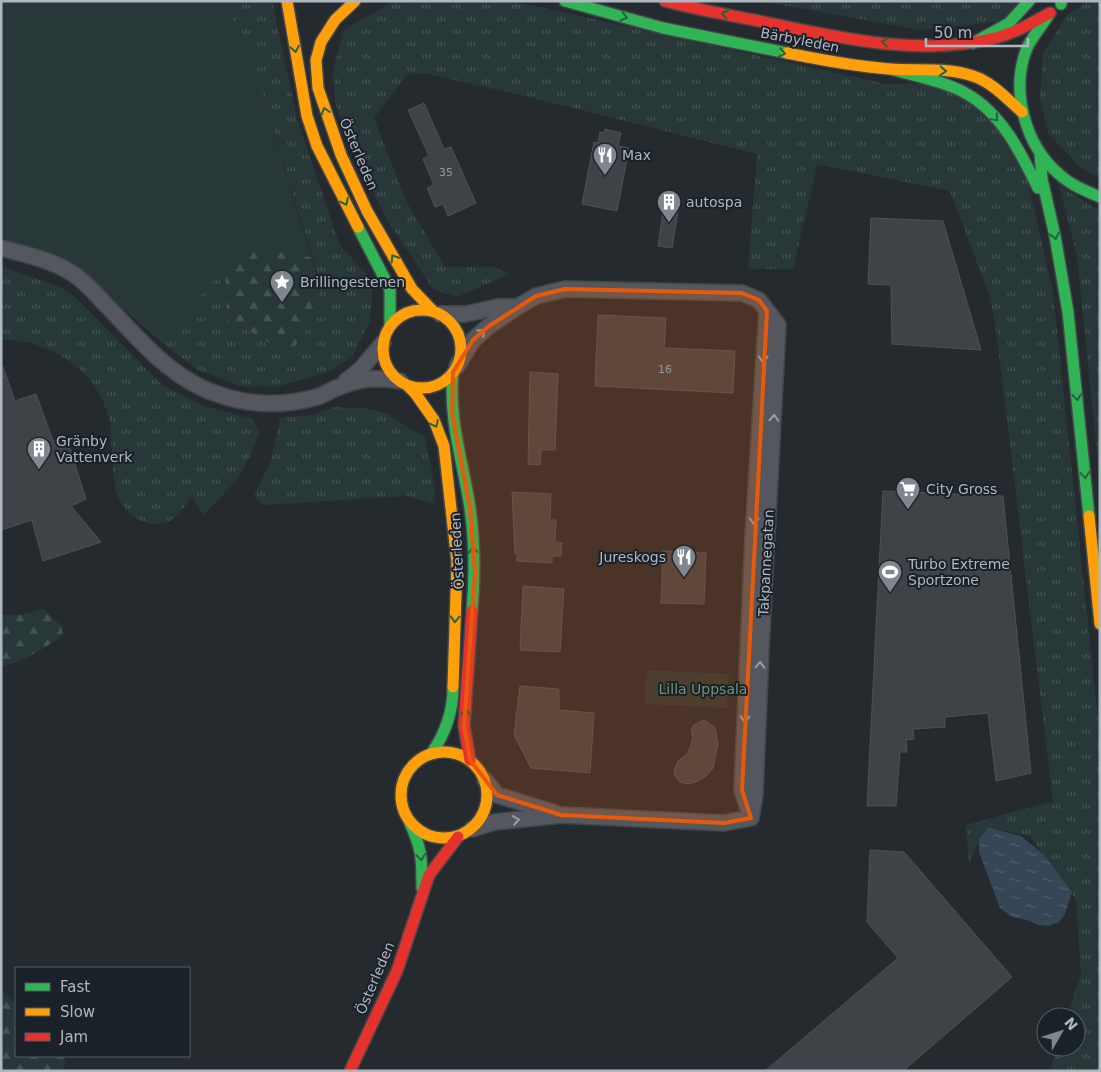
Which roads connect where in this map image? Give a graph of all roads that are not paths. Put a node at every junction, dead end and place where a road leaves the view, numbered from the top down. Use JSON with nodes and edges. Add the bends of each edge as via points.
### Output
{"nodes":[{"id":1,"x":287,"y":1,"type":"edge"},
{"id":2,"x":355,"y":1,"type":"edge"},
{"id":3,"x":565,"y":1,"type":"edge"},
{"id":4,"x":665,"y":1,"type":"edge"},
{"id":5,"x":1029,"y":1,"type":"edge"},
{"id":6,"x":1062,"y":2,"type":"edge"},
{"id":7,"x":1050,"y":14,"type":"junction"},
{"id":8,"x":973,"y":43,"type":"junction"},
{"id":9,"x":890,"y":69,"type":"junction"},
{"id":10,"x":1022,"y":112,"type":"junction"},
{"id":11,"x":1040,"y":153,"type":"junction"},
{"id":12,"x":1100,"y":198,"type":"edge"},
{"id":13,"x":1050,"y":215,"type":"junction"},
{"id":14,"x":1,"y":248,"type":"edge"},
{"id":15,"x":517,"y":307,"type":"junction"},
{"id":16,"x":436,"y":313,"type":"junction"},
{"id":17,"x":390,"y":325,"type":"junction"},
{"id":18,"x":383,"y":343,"type":"junction"},
{"id":19,"x":455,"y":369,"type":"junction"},
{"id":20,"x":403,"y":383,"type":"junction"},
{"id":21,"x":335,"y":389,"type":"junction"},
{"id":22,"x":1100,"y":624,"type":"edge"},
{"id":23,"x":431,"y":754,"type":"junction"},
{"id":24,"x":470,"y":760,"type":"junction"},
{"id":25,"x":485,"y":780,"type":"junction"},
{"id":26,"x":561,"y":815,"type":"junction"},
{"id":27,"x":409,"y":821,"type":"junction"},
{"id":28,"x":472,"y":829,"type":"junction"},
{"id":29,"x":458,"y":837,"type":"junction"},
{"id":30,"x":422,"y":894,"type":"junction"},
{"id":31,"x":350,"y":1071,"type":"edge"}],
"edges":[{"from":1,"to":17,"type":"main road","one_way":true,"via":[[307,116],[317,146],[390,289]]},
{"from":16,"to":2,"type":"main road","name":"Österleden","one_way":true,"via":[[414,292],[380,235],[335,141],[319,92],[318,49],[337,18]]},
{"from":3,"to":9,"type":"main road","name":"Bärbyleden","one_way":true,"via":[[663,28],[836,62]]},
{"from":8,"to":4,"type":"main road","name":"Bärbyleden","one_way":true,"via":[[906,44],[851,39]]},
{"from":5,"to":8,"type":"main road","via":[[1009,23]]},
{"from":6,"to":7,"type":"main road"},
{"from":7,"to":8,"type":"main road","name":"Bärbyleden","via":[[1018,31]]},
{"from":7,"to":10,"type":"main road","via":[[1028,48],[1020,74]]},
{"from":9,"to":10,"type":"main road","name":"Bärbyleden","one_way":true,"via":[[949,71],[974,76],[994,87]]},
{"from":9,"to":13,"type":"main road","one_way":true,"via":[[966,94],[987,109],[1020,152]]},
{"from":10,"to":11,"type":"main road"},
{"from":11,"to":12,"type":"main road","via":[[1057,173],[1079,190]]},
{"from":11,"to":13,"type":"main road"},
{"from":13,"to":22,"type":"main road","one_way":true,"via":[[1068,312]]},
{"from":14,"to":21,"type":"street","via":[[72,273],[170,370],[219,395],[268,404],[318,397]]},
{"from":15,"to":16,"type":"street","name":"Takpannegatan","via":[[497,307],[466,314]]},
{"from":19,"to":15,"type":"street","name":"Takpannegatan","one_way":true,"via":[[473,340]]},
{"from":15,"to":26,"type":"street","name":"Takpannegatan","via":[[536,296],[565,289],[742,293],[759,300],[778,325],[755,794],[751,818],[724,823]]},
{"from":16,"to":17,"type":"main road","via":[[409,312]]},
{"from":16,"to":19,"type":"main road","via":[[452,324],[459,336],[460,351]]},
{"from":17,"to":18,"type":"main road"},
{"from":18,"to":20,"type":"main road","via":[[384,360],[393,375]]},
{"from":18,"to":21,"type":"street","via":[[360,370]]},
{"from":19,"to":20,"type":"main road","via":[[442,382],[427,387]]},
{"from":24,"to":19,"type":"main road","name":"Österleden","one_way":true,"via":[[464,726],[476,573],[470,508],[452,414],[451,389]]},
{"from":20,"to":21,"type":"street","via":[[380,377],[365,378]]},
{"from":20,"to":23,"type":"main road","name":"Österleden","one_way":true,"via":[[415,393],[434,420],[444,446],[457,562],[453,703],[448,724]]},
{"from":23,"to":24,"type":"main road","via":[[451,752]]},
{"from":23,"to":27,"type":"main road","via":[[417,761],[403,782],[401,797]]},
{"from":24,"to":25,"type":"main road"},
{"from":25,"to":26,"type":"street","name":"Takpannegatan","via":[[497,795]]},
{"from":25,"to":28,"type":"main road","via":[[488,793],[486,808]]},
{"from":28,"to":26,"type":"street","name":"Takpannegatan","one_way":true,"via":[[495,822]]},
{"from":27,"to":29,"type":"main road","via":[[434,838]]},
{"from":27,"to":30,"type":"main road","name":"Österleden","one_way":true,"via":[[422,856]]},
{"from":28,"to":29,"type":"main road"},
{"from":29,"to":30,"type":"main road","name":"Österleden","via":[[429,875]]},
{"from":30,"to":31,"type":"main road","name":"Österleden","via":[[398,971]]}]}
